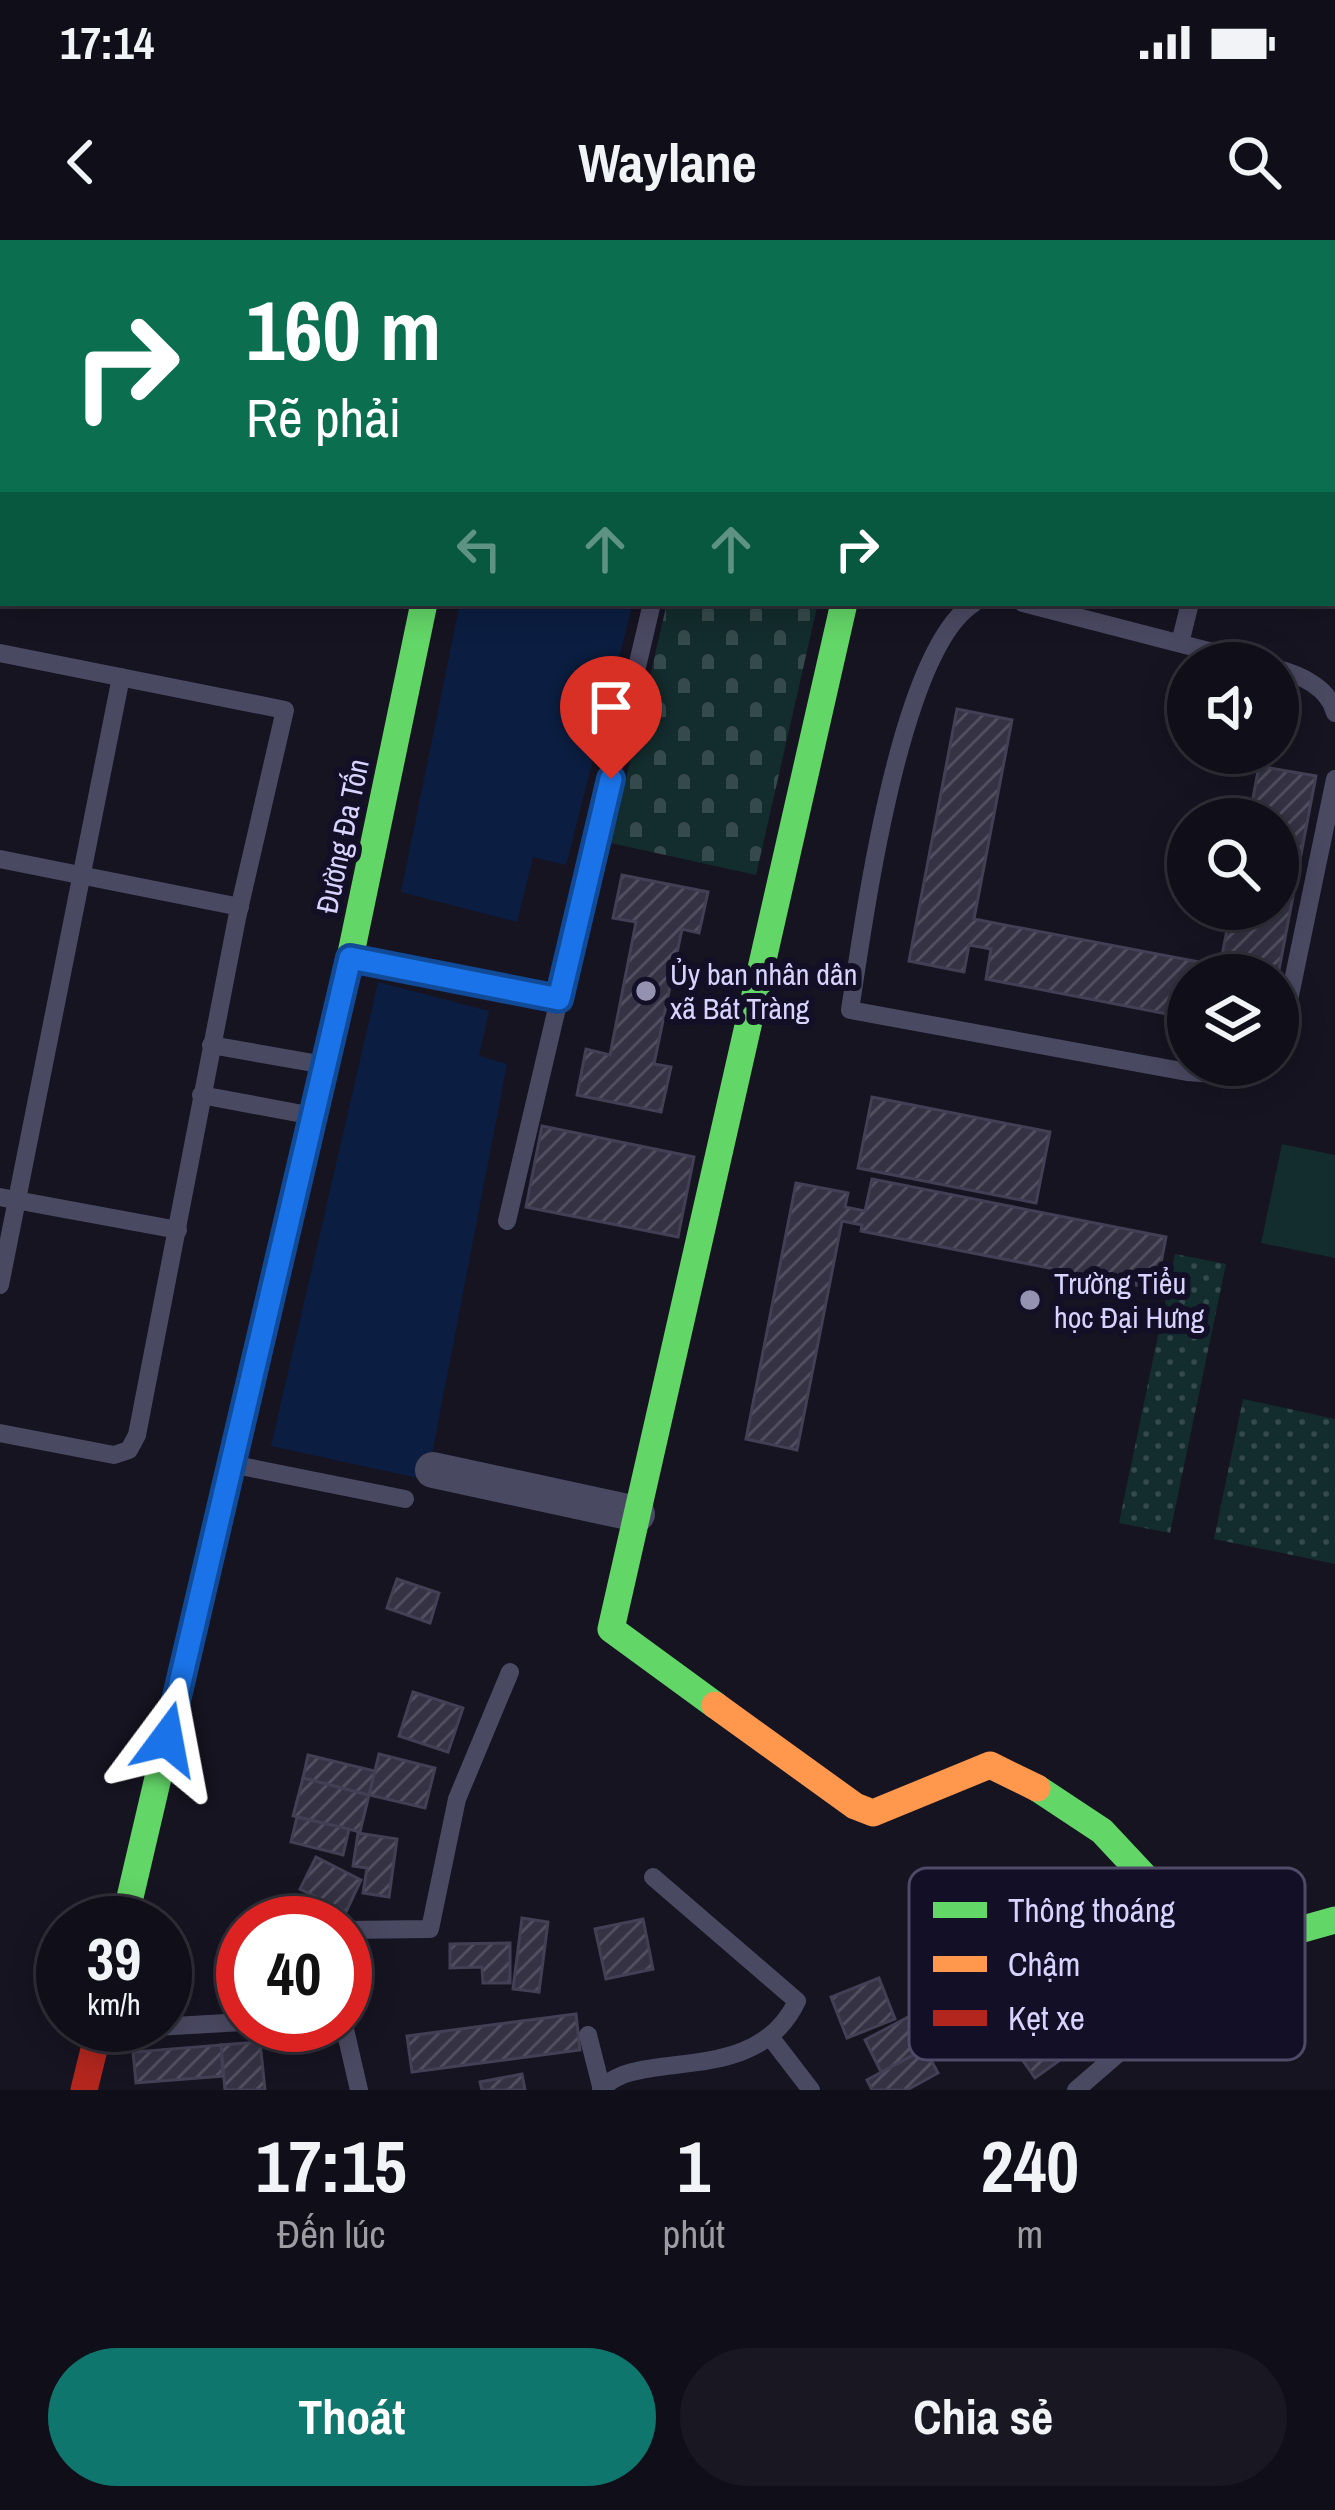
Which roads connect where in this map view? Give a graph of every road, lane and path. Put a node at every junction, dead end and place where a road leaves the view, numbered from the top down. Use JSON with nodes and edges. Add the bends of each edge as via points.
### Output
{"nodes":[{"id":1,"x":423,"y":606,"type":"edge"},
{"id":2,"x":651,"y":606,"type":"edge"},
{"id":3,"x":843,"y":606,"type":"edge"},
{"id":4,"x":969,"y":606,"type":"edge"},
{"id":5,"x":1035,"y":606,"type":"edge"},
{"id":6,"x":1189,"y":606,"type":"edge"},
{"id":7,"x":1176,"y":642,"type":"edge"},
{"id":8,"x":1180,"y":642,"type":"edge"},
{"id":9,"x":0,"y":652,"type":"edge"},
{"id":10,"x":121,"y":677,"type":"junction"},
{"id":11,"x":1299,"y":678,"type":"edge"},
{"id":12,"x":1335,"y":712,"type":"edge"},
{"id":13,"x":1335,"y":779,"type":"edge"},
{"id":14,"x":0,"y":859,"type":"edge"},
{"id":15,"x":80,"y":875,"type":"junction"},
{"id":16,"x":240,"y":907,"type":"junction"},
{"id":17,"x":1299,"y":954,"type":"edge"},
{"id":18,"x":350,"y":958,"type":"junction"},
{"id":19,"x":559,"y":999,"type":"junction"},
{"id":20,"x":211,"y":1046,"type":"junction"},
{"id":21,"x":324,"y":1065,"type":"junction"},
{"id":22,"x":1167,"y":1068,"type":"edge"},
{"id":23,"x":201,"y":1095,"type":"junction"},
{"id":24,"x":313,"y":1116,"type":"junction"},
{"id":25,"x":0,"y":1196,"type":"edge"},
{"id":26,"x":506,"y":1221,"type":"dead end"},
{"id":27,"x":178,"y":1230,"type":"junction"},
{"id":28,"x":0,"y":1285,"type":"edge"},
{"id":29,"x":0,"y":1433,"type":"edge"},
{"id":30,"x":231,"y":1464,"type":"junction"},
{"id":31,"x":434,"y":1470,"type":"dead end"},
{"id":32,"x":405,"y":1499,"type":"dead end"},
{"id":33,"x":638,"y":1514,"type":"junction"},
{"id":34,"x":510,"y":1672,"type":"dead end"},
{"id":35,"x":1136,"y":1868,"type":"edge"},
{"id":36,"x":653,"y":1877,"type":"dead end"},
{"id":37,"x":130,"y":1896,"type":"edge"},
{"id":38,"x":1335,"y":1920,"type":"edge"},
{"id":39,"x":1305,"y":1928,"type":"edge"},
{"id":40,"x":372,"y":1930,"type":"edge"},
{"id":41,"x":588,"y":2035,"type":"dead end"},
{"id":42,"x":771,"y":2038,"type":"junction"},
{"id":43,"x":93,"y":2052,"type":"edge"},
{"id":44,"x":350,"y":2052,"type":"edge"},
{"id":45,"x":1111,"y":2060,"type":"edge"},
{"id":46,"x":601,"y":2088,"type":"edge"},
{"id":47,"x":84,"y":2090,"type":"edge"},
{"id":48,"x":359,"y":2090,"type":"edge"},
{"id":49,"x":811,"y":2090,"type":"edge"},
{"id":50,"x":1076,"y":2090,"type":"edge"}],
"edges":[{"from":1,"to":18,"type":"street","name":"Đường Đa Tốn"},
{"from":2,"to":19,"type":"lane"},
{"from":3,"to":33,"type":"street"},
{"from":4,"to":22,"type":"lane","via":[[944,636],[910,710],[850,1010]]},
{"from":5,"to":7,"type":"lane"},
{"from":6,"to":8,"type":"lane"},
{"from":9,"to":10,"type":"lane"},
{"from":10,"to":15,"type":"lane"},
{"from":10,"to":16,"type":"lane","via":[[285,710]]},
{"from":11,"to":12,"type":"lane"},
{"from":13,"to":17,"type":"lane"},
{"from":14,"to":15,"type":"lane"},
{"from":15,"to":16,"type":"lane"},
{"from":15,"to":28,"type":"lane"},
{"from":16,"to":20,"type":"lane"},
{"from":18,"to":19,"type":"lane"},
{"from":18,"to":21,"type":"street","name":"Đường Đa Tốn"},
{"from":19,"to":26,"type":"lane"},
{"from":20,"to":21,"type":"lane"},
{"from":20,"to":23,"type":"lane"},
{"from":21,"to":24,"type":"street","name":"Đường Đa Tốn"},
{"from":23,"to":24,"type":"lane"},
{"from":23,"to":27,"type":"lane"},
{"from":24,"to":30,"type":"street","name":"Đường Đa Tốn"},
{"from":25,"to":27,"type":"lane"},
{"from":27,"to":29,"type":"lane","via":[[129,1450],[105,1454]]},
{"from":30,"to":32,"type":"lane"},
{"from":30,"to":37,"type":"street","name":"Đường Đa Tốn"},
{"from":31,"to":33,"type":"street"},
{"from":33,"to":35,"type":"street","via":[[611,1629],[855,1806],[890,1810],[990,1765],[1102,1832]]},
{"from":34,"to":40,"type":"lane","via":[[457,1799],[430,1929]]},
{"from":36,"to":42,"type":"lane","via":[[797,2002]]},
{"from":38,"to":39,"type":"street"},
{"from":41,"to":46,"type":"lane"},
{"from":42,"to":46,"type":"lane","via":[[718,2066],[644,2073]]},
{"from":42,"to":49,"type":"lane"},
{"from":43,"to":47,"type":"street"},
{"from":44,"to":48,"type":"lane"},
{"from":45,"to":50,"type":"lane"}]}
